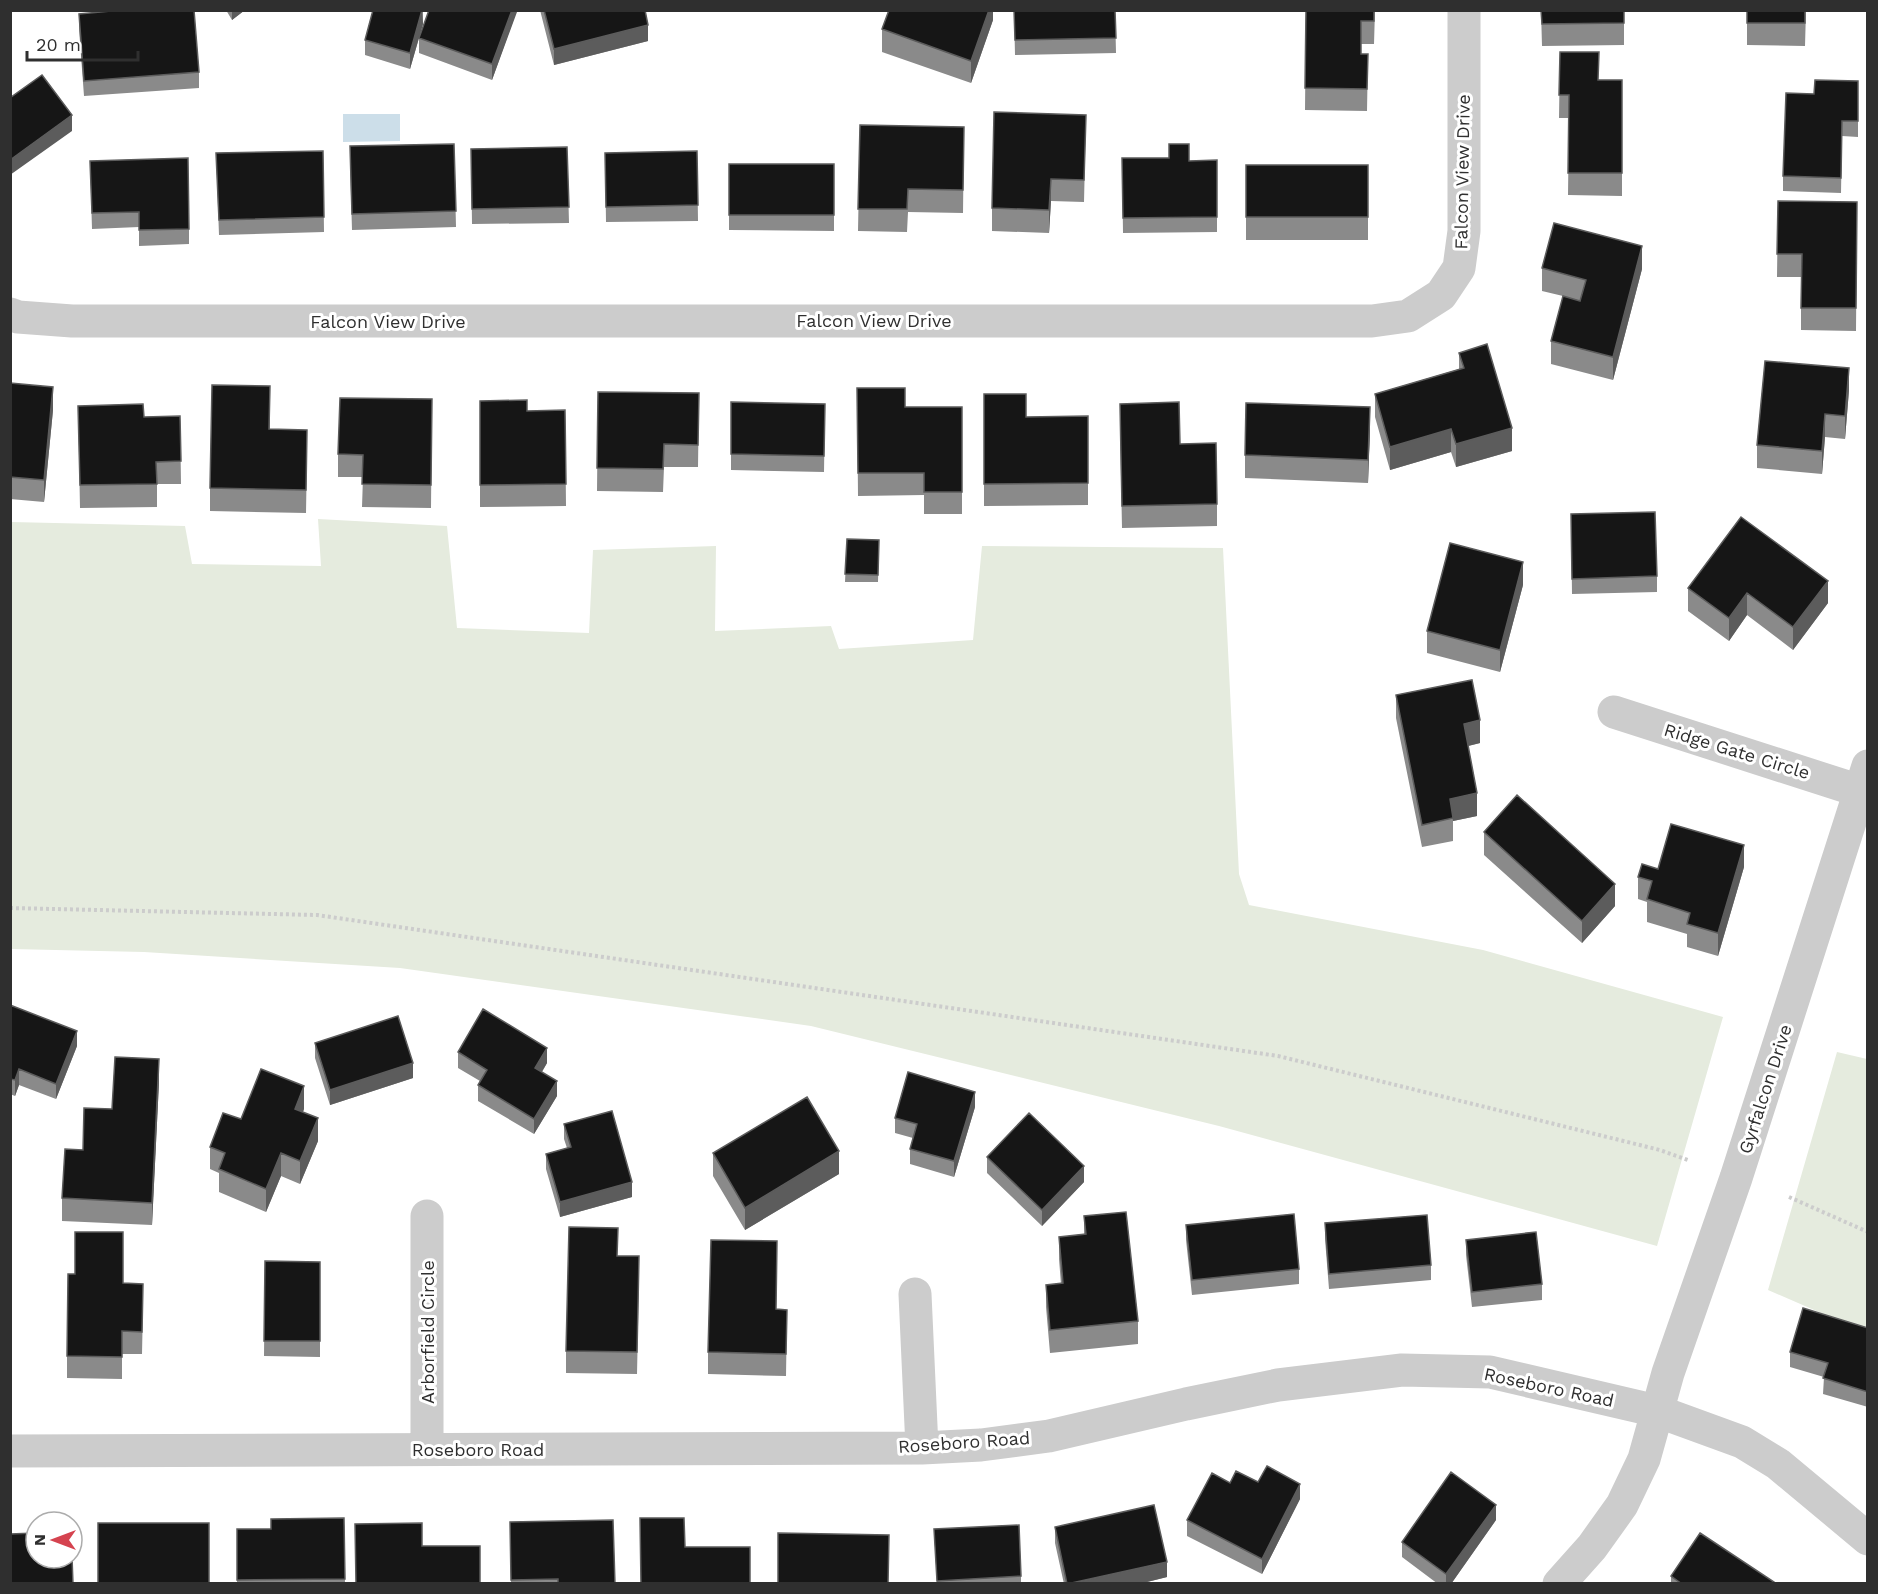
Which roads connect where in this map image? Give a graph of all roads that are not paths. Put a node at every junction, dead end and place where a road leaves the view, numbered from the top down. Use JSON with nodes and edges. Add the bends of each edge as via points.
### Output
{"nodes":[{"id":1,"x":1464,"y":10,"type":"edge"},
{"id":2,"x":10,"y":314,"type":"edge"},
{"id":3,"x":1614,"y":712,"type":"dead end"},
{"id":4,"x":1864,"y":779,"type":"edge"},
{"id":5,"x":427,"y":1216,"type":"dead end"},
{"id":6,"x":915,"y":1294,"type":"dead end"},
{"id":7,"x":1657,"y":1411,"type":"junction"},
{"id":8,"x":922,"y":1448,"type":"junction"},
{"id":9,"x":427,"y":1449,"type":"junction"},
{"id":10,"x":10,"y":1451,"type":"edge"},
{"id":11,"x":1868,"y":1539,"type":"edge"},
{"id":12,"x":1559,"y":1584,"type":"edge"}],
"edges":[{"from":1,"to":2,"type":"street","name":"Falcon View Drive","via":[[1464,231],[1459,268],[1442,295],[1408,316],[1372,321],[72,321]]},
{"from":3,"to":4,"type":"street","name":"Ridge Gate Circle"},
{"from":4,"to":7,"type":"street","name":"Gyrfalcon Drive"},
{"from":5,"to":9,"type":"street","name":"Arborfield Circle"},
{"from":6,"to":8,"type":"street"},
{"from":7,"to":8,"type":"street","name":"Roseboro Road","via":[[1490,1372],[1402,1370],[1278,1385],[1049,1436]]},
{"from":7,"to":11,"type":"street","name":"Roseboro Road","via":[[1742,1443],[1778,1464]]},
{"from":7,"to":12,"type":"street","name":"Gyrfalcon Drive","via":[[1644,1458],[1623,1505]]},
{"from":8,"to":9,"type":"street","name":"Roseboro Road"},
{"from":9,"to":10,"type":"street","name":"Roseboro Road"}]}
